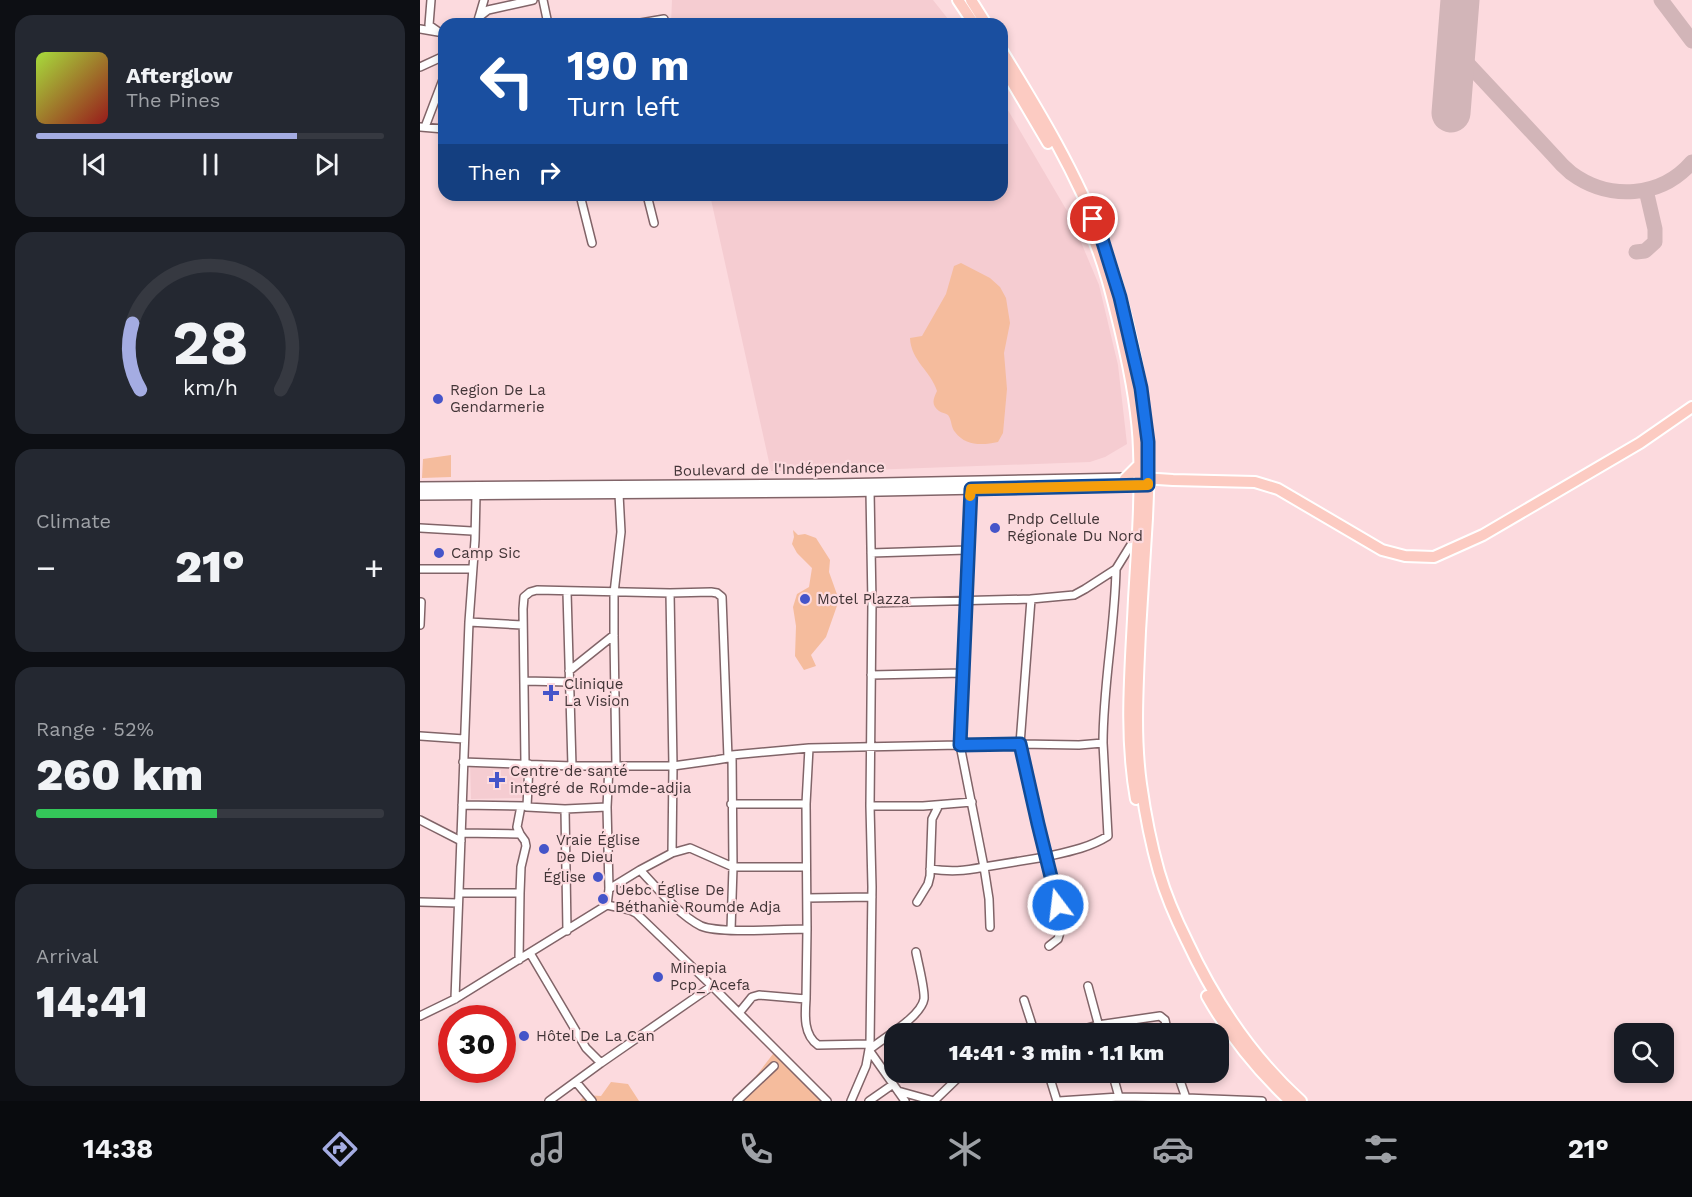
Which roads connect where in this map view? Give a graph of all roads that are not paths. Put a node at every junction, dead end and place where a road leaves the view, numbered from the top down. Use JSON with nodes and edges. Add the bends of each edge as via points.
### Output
{"nodes":[{"id":1,"x":431,"y":0,"type":"edge"},
{"id":2,"x":484,"y":0,"type":"edge"},
{"id":3,"x":532,"y":0,"type":"edge"},
{"id":4,"x":543,"y":0,"type":"edge"},
{"id":5,"x":958,"y":0,"type":"edge"},
{"id":6,"x":971,"y":0,"type":"edge"},
{"id":7,"x":479,"y":18,"type":"edge"},
{"id":8,"x":481,"y":18,"type":"edge"},
{"id":9,"x":547,"y":18,"type":"edge"},
{"id":10,"x":970,"y":18,"type":"edge"},
{"id":11,"x":982,"y":18,"type":"edge"},
{"id":12,"x":420,"y":29,"type":"edge"},
{"id":13,"x":438,"y":30,"type":"edge"},
{"id":14,"x":438,"y":32,"type":"edge"},
{"id":15,"x":438,"y":59,"type":"edge"},
{"id":16,"x":1008,"y":61,"type":"edge"},
{"id":17,"x":420,"y":67,"type":"edge"},
{"id":18,"x":1008,"y":76,"type":"edge"},
{"id":19,"x":438,"y":91,"type":"edge"},
{"id":20,"x":423,"y":127,"type":"edge"},
{"id":21,"x":438,"y":128,"type":"edge"},
{"id":22,"x":582,"y":201,"type":"edge"},
{"id":23,"x":648,"y":201,"type":"edge"},
{"id":24,"x":654,"y":223,"type":"dead end"},
{"id":25,"x":592,"y":243,"type":"dead end"},
{"id":26,"x":1692,"y":407,"type":"edge"},
{"id":27,"x":1139,"y":465,"type":"junction"},
{"id":28,"x":1125,"y":478,"type":"junction"},
{"id":29,"x":1144,"y":482,"type":"junction"},
{"id":30,"x":420,"y":487,"type":"edge"},
{"id":31,"x":971,"y":489,"type":"junction"},
{"id":32,"x":870,"y":491,"type":"junction"},
{"id":33,"x":619,"y":494,"type":"junction"},
{"id":34,"x":420,"y":495,"type":"edge"},
{"id":35,"x":476,"y":495,"type":"junction"},
{"id":36,"x":420,"y":528,"type":"edge"},
{"id":37,"x":472,"y":531,"type":"dead end"},
{"id":38,"x":1137,"y":534,"type":"junction"},
{"id":39,"x":967,"y":550,"type":"junction"},
{"id":40,"x":871,"y":554,"type":"junction"},
{"id":41,"x":420,"y":569,"type":"edge"},
{"id":42,"x":472,"y":569,"type":"junction"},
{"id":43,"x":1116,"y":569,"type":"junction"},
{"id":44,"x":567,"y":592,"type":"junction"},
{"id":45,"x":614,"y":593,"type":"junction"},
{"id":46,"x":670,"y":593,"type":"junction"},
{"id":47,"x":967,"y":599,"type":"junction"},
{"id":48,"x":1031,"y":599,"type":"junction"},
{"id":49,"x":421,"y":602,"type":"edge"},
{"id":50,"x":872,"y":603,"type":"junction"},
{"id":51,"x":468,"y":622,"type":"junction"},
{"id":52,"x":420,"y":625,"type":"edge"},
{"id":53,"x":522,"y":625,"type":"junction"},
{"id":54,"x":614,"y":635,"type":"junction"},
{"id":55,"x":569,"y":671,"type":"junction"},
{"id":56,"x":963,"y":673,"type":"junction"},
{"id":57,"x":871,"y":675,"type":"junction"},
{"id":58,"x":524,"y":681,"type":"junction"},
{"id":59,"x":570,"y":682,"type":"junction"},
{"id":60,"x":420,"y":736,"type":"edge"},
{"id":61,"x":464,"y":739,"type":"junction"},
{"id":62,"x":1103,"y":743,"type":"junction"},
{"id":63,"x":1020,"y":744,"type":"junction"},
{"id":64,"x":960,"y":745,"type":"junction"},
{"id":65,"x":809,"y":748,"type":"junction"},
{"id":66,"x":871,"y":748,"type":"junction"},
{"id":67,"x":730,"y":756,"type":"junction"},
{"id":68,"x":463,"y":762,"type":"junction"},
{"id":69,"x":527,"y":764,"type":"junction"},
{"id":70,"x":572,"y":766,"type":"junction"},
{"id":71,"x":612,"y":766,"type":"junction"},
{"id":72,"x":673,"y":766,"type":"junction"},
{"id":73,"x":972,"y":802,"type":"junction"},
{"id":74,"x":731,"y":804,"type":"junction"},
{"id":75,"x":806,"y":804,"type":"junction"},
{"id":76,"x":939,"y":805,"type":"junction"},
{"id":77,"x":462,"y":806,"type":"junction"},
{"id":78,"x":524,"y":806,"type":"junction"},
{"id":79,"x":870,"y":806,"type":"junction"},
{"id":80,"x":607,"y":807,"type":"junction"},
{"id":81,"x":565,"y":809,"type":"junction"},
{"id":82,"x":420,"y":820,"type":"edge"},
{"id":83,"x":520,"y":834,"type":"junction"},
{"id":84,"x":461,"y":837,"type":"junction"},
{"id":85,"x":672,"y":853,"type":"junction"},
{"id":86,"x":1045,"y":856,"type":"junction"},
{"id":87,"x":733,"y":867,"type":"junction"},
{"id":88,"x":806,"y":867,"type":"junction"},
{"id":89,"x":984,"y":867,"type":"junction"},
{"id":90,"x":930,"y":869,"type":"junction"},
{"id":91,"x":640,"y":870,"type":"junction"},
{"id":92,"x":609,"y":889,"type":"junction"},
{"id":93,"x":459,"y":892,"type":"junction"},
{"id":94,"x":520,"y":893,"type":"junction"},
{"id":95,"x":872,"y":897,"type":"junction"},
{"id":96,"x":807,"y":898,"type":"junction"},
{"id":97,"x":420,"y":902,"type":"edge"},
{"id":98,"x":917,"y":902,"type":"dead end"},
{"id":99,"x":458,"y":903,"type":"junction"},
{"id":100,"x":607,"y":905,"type":"junction"},
{"id":101,"x":990,"y":927,"type":"dead end"},
{"id":102,"x":807,"y":929,"type":"junction"},
{"id":103,"x":731,"y":930,"type":"junction"},
{"id":104,"x":567,"y":931,"type":"junction"},
{"id":105,"x":1048,"y":946,"type":"dead end"},
{"id":106,"x":916,"y":952,"type":"dead end"},
{"id":107,"x":530,"y":953,"type":"junction"},
{"id":108,"x":519,"y":960,"type":"junction"},
{"id":109,"x":712,"y":986,"type":"junction"},
{"id":110,"x":1088,"y":986,"type":"dead end"},
{"id":111,"x":455,"y":999,"type":"junction"},
{"id":112,"x":806,"y":999,"type":"junction"},
{"id":113,"x":1024,"y":1000,"type":"dead end"},
{"id":114,"x":739,"y":1013,"type":"junction"},
{"id":115,"x":420,"y":1016,"type":"edge"},
{"id":116,"x":1031,"y":1023,"type":"edge"},
{"id":117,"x":1097,"y":1023,"type":"edge"},
{"id":118,"x":1112,"y":1023,"type":"edge"},
{"id":119,"x":1166,"y":1023,"type":"edge"},
{"id":120,"x":869,"y":1047,"type":"junction"},
{"id":121,"x":601,"y":1063,"type":"junction"},
{"id":122,"x":774,"y":1066,"type":"dead end"},
{"id":123,"x":576,"y":1082,"type":"junction"},
{"id":124,"x":953,"y":1083,"type":"edge"},
{"id":125,"x":1052,"y":1083,"type":"edge"},
{"id":126,"x":1115,"y":1083,"type":"edge"},
{"id":127,"x":1180,"y":1085,"type":"joint"},
{"id":128,"x":895,"y":1088,"type":"junction"},
{"id":129,"x":1119,"y":1097,"type":"junction"},
{"id":130,"x":1169,"y":1098,"type":"junction"},
{"id":131,"x":1186,"y":1098,"type":"junction"},
{"id":132,"x":549,"y":1101,"type":"edge"},
{"id":133,"x":592,"y":1101,"type":"edge"},
{"id":134,"x":737,"y":1101,"type":"edge"},
{"id":135,"x":827,"y":1101,"type":"edge"},
{"id":136,"x":851,"y":1101,"type":"edge"},
{"id":137,"x":868,"y":1101,"type":"edge"},
{"id":138,"x":905,"y":1101,"type":"edge"},
{"id":139,"x":934,"y":1101,"type":"edge"},
{"id":140,"x":1058,"y":1101,"type":"edge"},
{"id":141,"x":1262,"y":1101,"type":"edge"},
{"id":142,"x":1290,"y":1101,"type":"edge"},
{"id":143,"x":1301,"y":1101,"type":"edge"}],
"edges":[{"from":1,"to":13,"type":"street","via":[[429,25]]},
{"from":2,"to":7,"type":"street"},
{"from":3,"to":8,"type":"street","via":[[488,10]]},
{"from":4,"to":9,"type":"street"},
{"from":5,"to":10,"type":"main road"},
{"from":6,"to":11,"type":"main road"},
{"from":12,"to":14,"type":"street"},
{"from":15,"to":17,"type":"street"},
{"from":16,"to":29,"type":"main road","via":[[1076,180],[1102,239],[1141,388],[1148,442]]},
{"from":18,"to":27,"type":"main road","via":[[1063,168],[1095,242],[1129,367]]},
{"from":19,"to":20,"type":"street"},
{"from":20,"to":21,"type":"street"},
{"from":22,"to":25,"type":"street"},
{"from":23,"to":24,"type":"street"},
{"from":26,"to":29,"type":"main road","via":[[1640,443],[1483,535],[1434,557],[1382,550],[1278,489],[1255,482],[1173,480],[1157,486]]},
{"from":27,"to":28,"type":"main road"},
{"from":27,"to":29,"type":"main road"},
{"from":28,"to":29,"type":"main road","name":"Boulevard de l'Indépendance"},
{"from":28,"to":30,"type":"main road","name":"Boulevard de l'Indépendance"},
{"from":29,"to":31,"type":"main road","name":"Boulevard de l'Indépendance"},
{"from":29,"to":38,"type":"main road"},
{"from":29,"to":143,"type":"main road","via":[[1137,734],[1148,825],[1160,875],[1180,926],[1218,1001],[1266,1066]]},
{"from":31,"to":32,"type":"main road","name":"Boulevard de l'Indépendance"},
{"from":31,"to":39,"type":"street"},
{"from":32,"to":33,"type":"main road","name":"Boulevard de l'Indépendance"},
{"from":32,"to":40,"type":"street"},
{"from":33,"to":35,"type":"main road","name":"Boulevard de l'Indépendance"},
{"from":33,"to":45,"type":"street","via":[[621,532]]},
{"from":34,"to":35,"type":"main road","name":"Boulevard de l'Indépendance"},
{"from":35,"to":42,"type":"street"},
{"from":36,"to":37,"type":"street"},
{"from":38,"to":43,"type":"street"},
{"from":38,"to":142,"type":"main road","via":[[1129,734],[1133,782],[1153,877],[1192,969],[1215,1010],[1259,1069]]},
{"from":39,"to":40,"type":"street"},
{"from":39,"to":47,"type":"street"},
{"from":40,"to":50,"type":"street"},
{"from":41,"to":42,"type":"street"},
{"from":42,"to":51,"type":"street"},
{"from":43,"to":48,"type":"street","via":[[1074,595]]},
{"from":43,"to":62,"type":"street"},
{"from":44,"to":45,"type":"street"},
{"from":44,"to":53,"type":"street","via":[[530,592],[524,597]]},
{"from":44,"to":55,"type":"street"},
{"from":45,"to":46,"type":"street"},
{"from":45,"to":54,"type":"street"},
{"from":46,"to":67,"type":"street","via":[[711,592],[722,597]]},
{"from":46,"to":72,"type":"street"},
{"from":47,"to":48,"type":"street"},
{"from":47,"to":50,"type":"street"},
{"from":47,"to":56,"type":"street"},
{"from":48,"to":63,"type":"street"},
{"from":49,"to":52,"type":"street"},
{"from":50,"to":57,"type":"street"},
{"from":51,"to":53,"type":"street"},
{"from":51,"to":61,"type":"street"},
{"from":53,"to":58,"type":"street"},
{"from":54,"to":55,"type":"street"},
{"from":54,"to":71,"type":"street"},
{"from":55,"to":59,"type":"street"},
{"from":56,"to":57,"type":"street"},
{"from":56,"to":64,"type":"street"},
{"from":57,"to":66,"type":"street"},
{"from":58,"to":59,"type":"street"},
{"from":58,"to":69,"type":"street"},
{"from":59,"to":70,"type":"street"},
{"from":60,"to":61,"type":"street"},
{"from":61,"to":68,"type":"street"},
{"from":62,"to":63,"type":"street"},
{"from":62,"to":86,"type":"street","via":[[1108,836],[1084,848]]},
{"from":63,"to":64,"type":"street"},
{"from":63,"to":86,"type":"street"},
{"from":64,"to":66,"type":"street"},
{"from":64,"to":73,"type":"street"},
{"from":65,"to":66,"type":"street"},
{"from":65,"to":67,"type":"street"},
{"from":65,"to":75,"type":"street"},
{"from":66,"to":79,"type":"street"},
{"from":67,"to":72,"type":"street"},
{"from":67,"to":74,"type":"street"},
{"from":68,"to":69,"type":"street"},
{"from":68,"to":77,"type":"street"},
{"from":69,"to":70,"type":"street"},
{"from":69,"to":78,"type":"street"},
{"from":70,"to":71,"type":"street"},
{"from":71,"to":72,"type":"street"},
{"from":71,"to":80,"type":"street"},
{"from":72,"to":85,"type":"street"},
{"from":73,"to":76,"type":"street"},
{"from":73,"to":89,"type":"street"},
{"from":74,"to":75,"type":"street"},
{"from":74,"to":87,"type":"street"},
{"from":75,"to":88,"type":"street"},
{"from":76,"to":79,"type":"street"},
{"from":76,"to":90,"type":"street","via":[[932,819]]},
{"from":77,"to":78,"type":"street"},
{"from":77,"to":84,"type":"street"},
{"from":78,"to":81,"type":"street"},
{"from":78,"to":83,"type":"street","via":[[517,827]]},
{"from":79,"to":95,"type":"street"},
{"from":80,"to":81,"type":"street"},
{"from":80,"to":92,"type":"street"},
{"from":81,"to":104,"type":"street"},
{"from":82,"to":84,"type":"street"},
{"from":83,"to":84,"type":"street"},
{"from":83,"to":94,"type":"street","via":[[526,846]]},
{"from":84,"to":93,"type":"street"},
{"from":85,"to":87,"type":"street","via":[[690,848]]},
{"from":85,"to":91,"type":"street"},
{"from":86,"to":89,"type":"street"},
{"from":86,"to":105,"type":"street","via":[[1063,922],[1058,939]]},
{"from":87,"to":88,"type":"street"},
{"from":87,"to":103,"type":"street"},
{"from":88,"to":96,"type":"street"},
{"from":89,"to":90,"type":"street","via":[[959,872]]},
{"from":89,"to":101,"type":"street"},
{"from":90,"to":98,"type":"street","via":[[928,884]]},
{"from":91,"to":92,"type":"street"},
{"from":91,"to":103,"type":"street","via":[[695,922]]},
{"from":92,"to":100,"type":"street"},
{"from":93,"to":94,"type":"street"},
{"from":93,"to":99,"type":"street"},
{"from":94,"to":108,"type":"street"},
{"from":95,"to":96,"type":"street"},
{"from":95,"to":120,"type":"street"},
{"from":96,"to":102,"type":"street"},
{"from":97,"to":99,"type":"street"},
{"from":99,"to":111,"type":"street"},
{"from":100,"to":104,"type":"street"},
{"from":100,"to":109,"type":"street","via":[[636,913]]},
{"from":102,"to":103,"type":"street"},
{"from":102,"to":112,"type":"street"},
{"from":104,"to":107,"type":"street"},
{"from":106,"to":120,"type":"street","via":[[924,999],[920,1008]]},
{"from":107,"to":108,"type":"street"},
{"from":107,"to":121,"type":"street","via":[[586,1048]]},
{"from":108,"to":111,"type":"street"},
{"from":109,"to":114,"type":"street"},
{"from":109,"to":121,"type":"street"},
{"from":110,"to":117,"type":"street"},
{"from":111,"to":115,"type":"street"},
{"from":112,"to":114,"type":"street","via":[[759,995],[752,997]]},
{"from":112,"to":120,"type":"street","via":[[812,1041],[818,1045]]},
{"from":113,"to":116,"type":"street"},
{"from":114,"to":135,"type":"street"},
{"from":118,"to":119,"type":"street","via":[[1160,1016]]},
{"from":120,"to":128,"type":"street"},
{"from":120,"to":136,"type":"street"},
{"from":121,"to":123,"type":"street"},
{"from":122,"to":134,"type":"street"},
{"from":123,"to":132,"type":"street"},
{"from":123,"to":133,"type":"street"},
{"from":124,"to":139,"type":"street"},
{"from":125,"to":140,"type":"street"},
{"from":126,"to":129,"type":"street"},
{"from":127,"to":130,"type":"street"},
{"from":127,"to":131,"type":"street"},
{"from":128,"to":137,"type":"street"},
{"from":128,"to":138,"type":"street"},
{"from":128,"to":139,"type":"street"},
{"from":129,"to":130,"type":"street"},
{"from":129,"to":140,"type":"street"},
{"from":130,"to":131,"type":"street"},
{"from":131,"to":141,"type":"street"}]}
